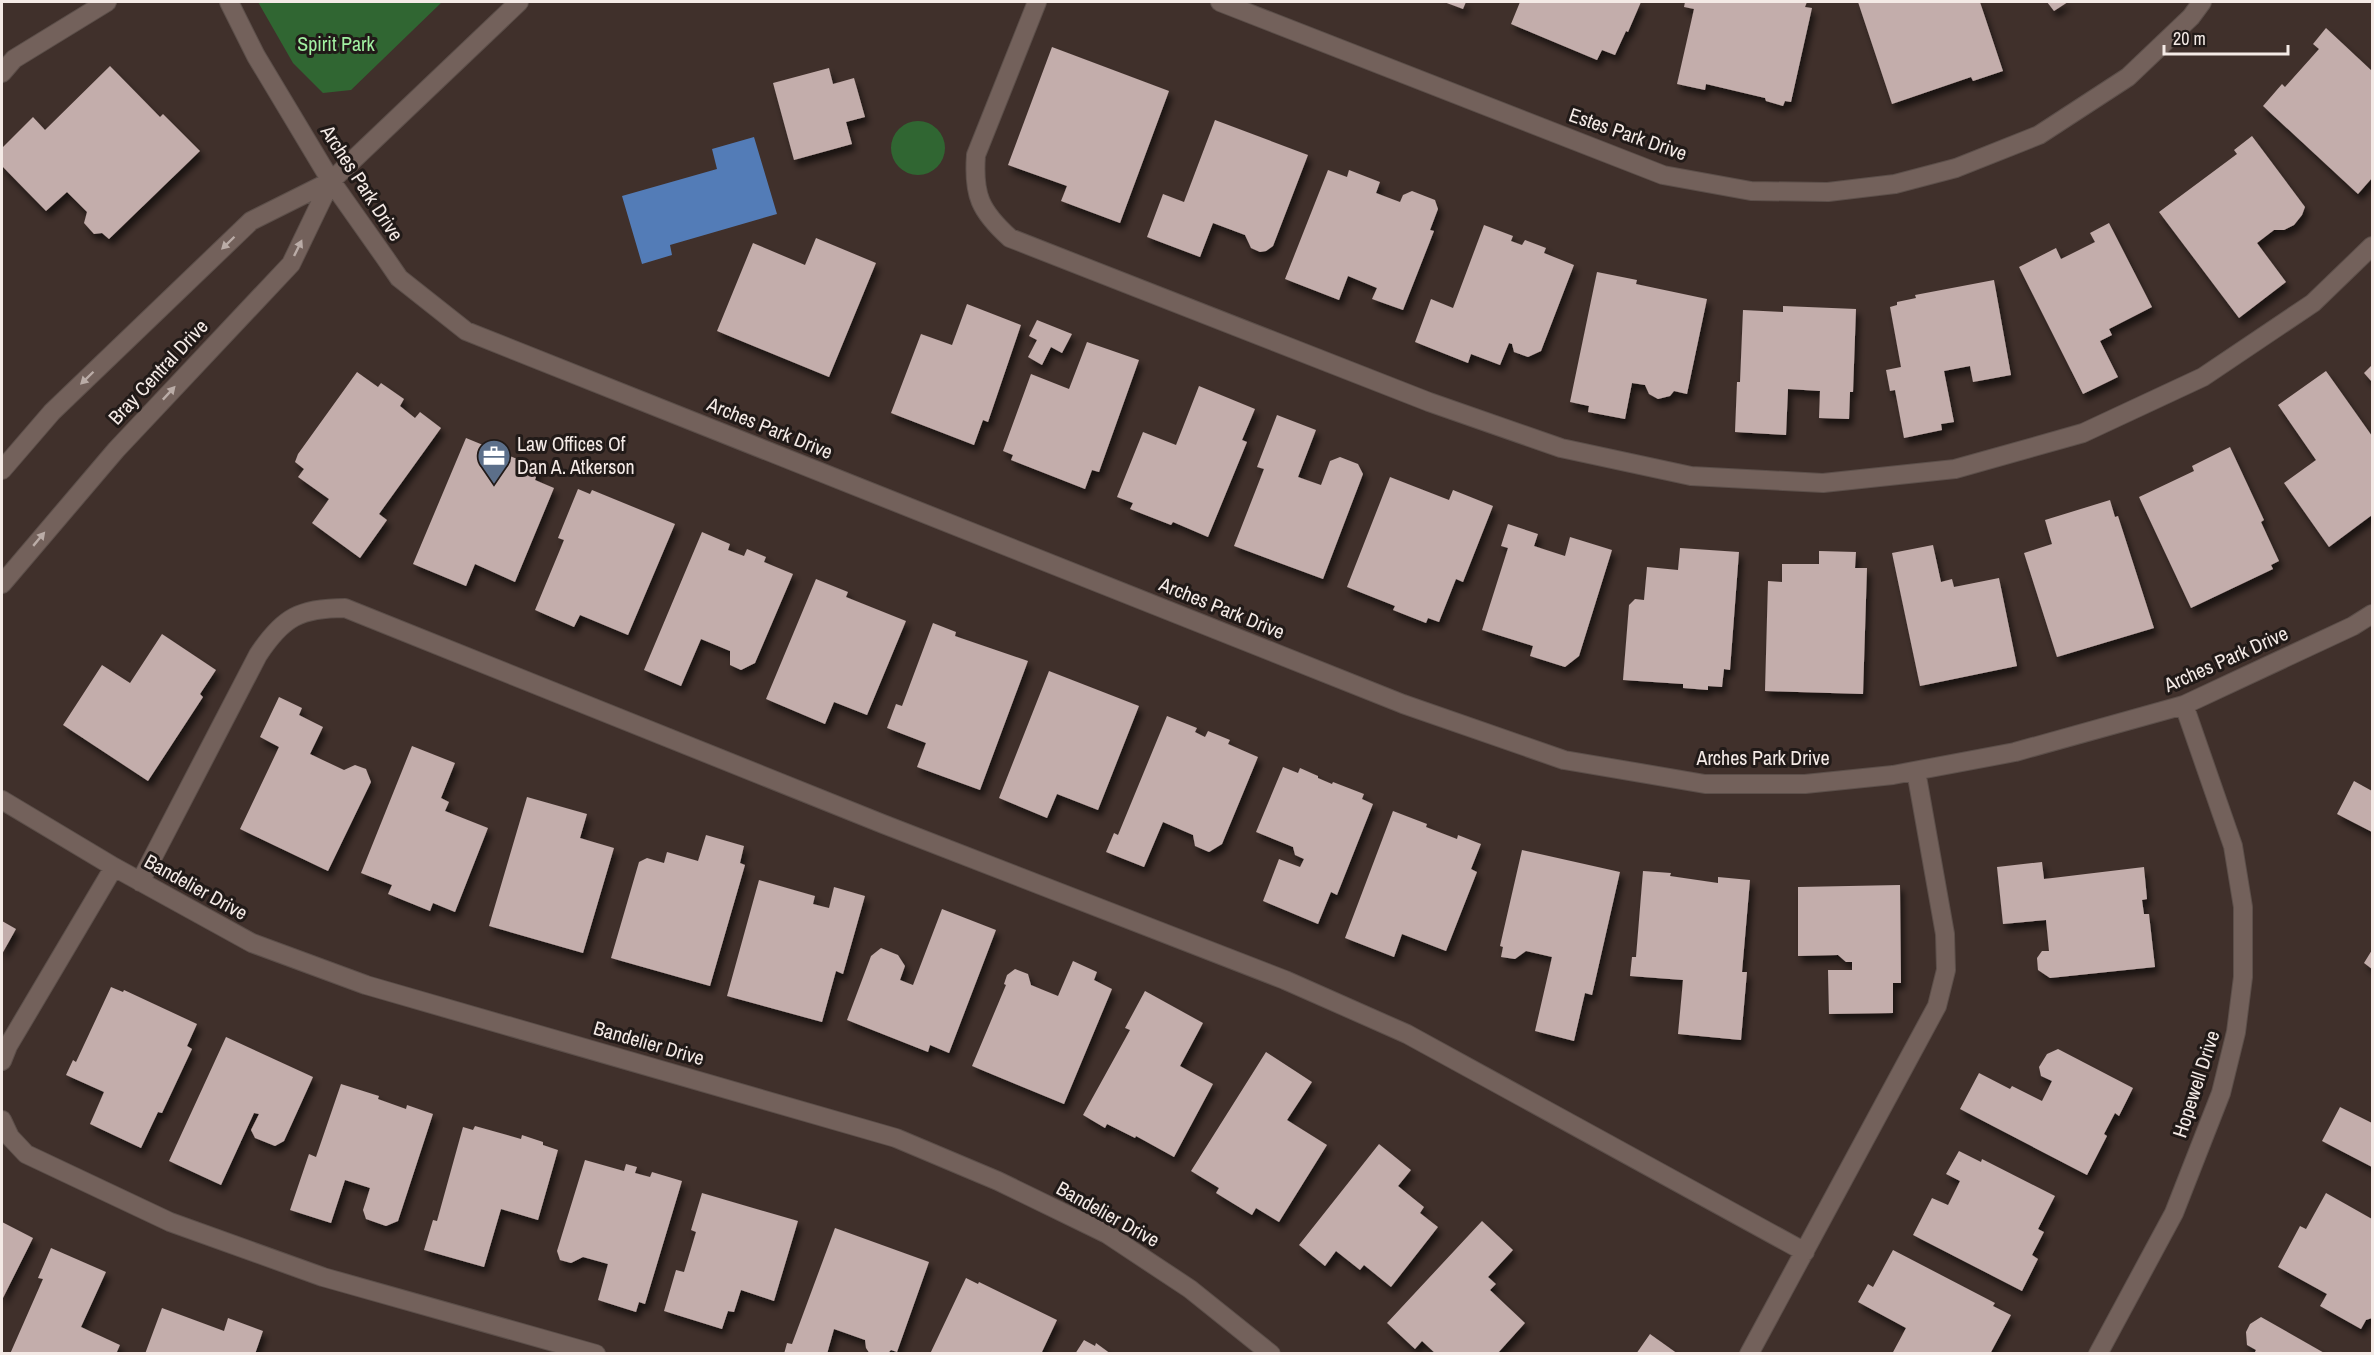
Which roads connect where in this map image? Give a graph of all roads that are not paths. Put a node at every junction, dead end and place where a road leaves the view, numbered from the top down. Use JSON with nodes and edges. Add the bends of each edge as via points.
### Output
{"nodes":[{"id":1,"x":107,"y":2,"type":"edge"},
{"id":2,"x":229,"y":2,"type":"edge"},
{"id":3,"x":519,"y":2,"type":"edge"},
{"id":4,"x":1037,"y":2,"type":"edge"},
{"id":5,"x":1220,"y":2,"type":"edge"},
{"id":6,"x":2202,"y":2,"type":"edge"},
{"id":7,"x":2,"y":73,"type":"edge"},
{"id":8,"x":331,"y":182,"type":"junction"},
{"id":9,"x":2373,"y":246,"type":"edge"},
{"id":10,"x":2,"y":470,"type":"edge"},
{"id":11,"x":2,"y":584,"type":"edge"},
{"id":12,"x":2373,"y":614,"type":"edge"},
{"id":13,"x":2184,"y":705,"type":"junction"},
{"id":14,"x":1916,"y":771,"type":"junction"},
{"id":15,"x":2,"y":800,"type":"edge"},
{"id":16,"x":114,"y":867,"type":"junction"},
{"id":17,"x":140,"y":882,"type":"junction"},
{"id":18,"x":2,"y":1061,"type":"edge"},
{"id":19,"x":2,"y":1120,"type":"edge"},
{"id":20,"x":1804,"y":1252,"type":"junction"},
{"id":21,"x":596,"y":1353,"type":"edge"},
{"id":22,"x":1271,"y":1353,"type":"edge"},
{"id":23,"x":1749,"y":1353,"type":"edge"},
{"id":24,"x":2098,"y":1353,"type":"edge"}],
"edges":[{"from":1,"to":7,"type":"street","via":[[14,59]]},
{"from":2,"to":8,"type":"street","name":"Arches Park Drive","via":[[256,56]]},
{"from":3,"to":8,"type":"street","name":"Bray Central Drive"},
{"from":4,"to":9,"type":"street","via":[[976,155],[974,179],[980,201],[992,222],[1010,238],[1440,406],[1561,448],[1691,476],[1823,483],[1955,469],[2083,433],[2203,378],[2313,303]]},
{"from":5,"to":6,"type":"street","name":"Estes Park Drive","via":[[1663,175],[1751,191],[1828,192],[1895,184],[1956,168],[2039,135],[2128,77]]},
{"from":8,"to":10,"type":"street","name":"Bray Central Drive","one_way":true,"via":[[251,221],[52,412]]},
{"from":11,"to":8,"type":"street","name":"Bray Central Drive","one_way":true,"via":[[116,450],[291,264]]},
{"from":8,"to":14,"type":"street","name":"Arches Park Drive","via":[[399,278],[466,331],[1403,704],[1564,760],[1705,784],[1805,784]]},
{"from":12,"to":13,"type":"street","name":"Arches Park Drive"},
{"from":13,"to":14,"type":"street","name":"Arches Park Drive","via":[[2015,752]]},
{"from":13,"to":24,"type":"street","name":"Hopewell Drive","via":[[2233,846],[2243,907],[2243,977],[2236,1032],[2221,1093],[2174,1213]]},
{"from":14,"to":20,"type":"street","via":[[1945,934],[1946,970],[1937,1006]]},
{"from":15,"to":16,"type":"street","name":"Bandelier Drive"},
{"from":16,"to":17,"type":"street","name":"Bandelier Drive"},
{"from":16,"to":18,"type":"street"},
{"from":17,"to":20,"type":"street","via":[[272,632],[293,616],[318,608],[345,608],[1285,980],[1407,1035]]},
{"from":17,"to":22,"type":"street","name":"Bandelier Drive","via":[[252,943],[366,985],[896,1138],[998,1181],[1107,1234],[1190,1289]]},
{"from":19,"to":21,"type":"street","via":[[10,1137],[27,1154],[170,1222],[323,1277]]},
{"from":20,"to":23,"type":"street"}]}
